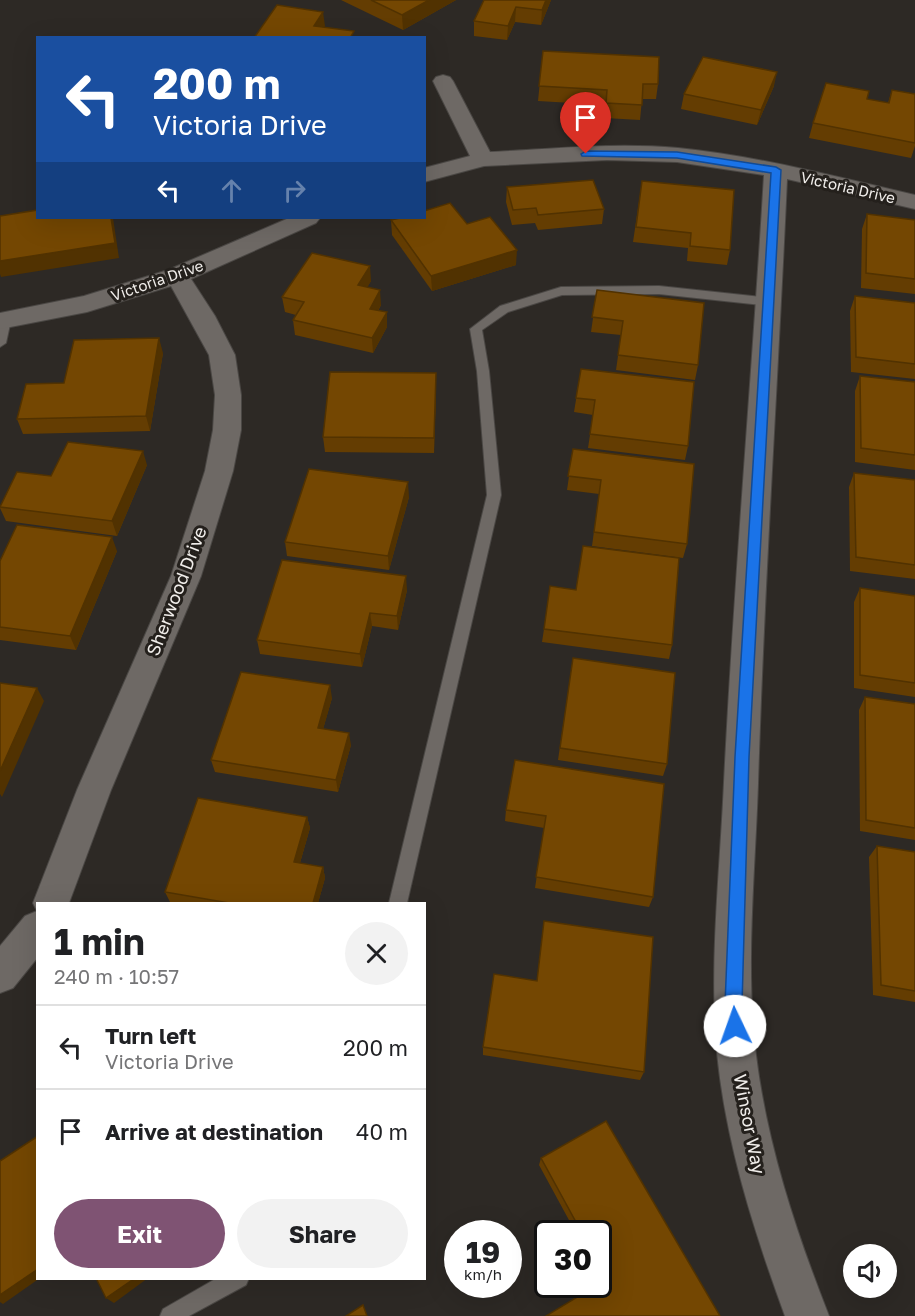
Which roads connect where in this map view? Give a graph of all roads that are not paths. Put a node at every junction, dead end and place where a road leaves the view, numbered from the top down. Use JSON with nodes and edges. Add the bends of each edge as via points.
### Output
{"nodes":[{"id":1,"x":443,"y":81,"type":"dead end"},
{"id":2,"x":483,"y":159,"type":"junction"},
{"id":3,"x":776,"y":170,"type":"junction"},
{"id":4,"x":426,"y":174,"type":"edge"},
{"id":5,"x":915,"y":202,"type":"edge"},
{"id":6,"x":306,"y":219,"type":"edge"},
{"id":7,"x":177,"y":276,"type":"junction"},
{"id":8,"x":770,"y":302,"type":"junction"},
{"id":9,"x":2,"y":328,"type":"edge"},
{"id":10,"x":51,"y":902,"type":"edge"},
{"id":11,"x":398,"y":902,"type":"edge"},
{"id":12,"x":36,"y":930,"type":"edge"},
{"id":13,"x":0,"y":975,"type":"edge"},
{"id":14,"x":236,"y":1280,"type":"edge"},
{"id":15,"x":170,"y":1316,"type":"edge"},
{"id":16,"x":807,"y":1316,"type":"edge"}],
"edges":[{"from":1,"to":2,"type":"street"},
{"from":2,"to":3,"type":"street","name":"Victoria Drive","via":[[607,153],[677,155]]},
{"from":2,"to":4,"type":"street","name":"Victoria Drive"},
{"from":3,"to":5,"type":"street","name":"Victoria Drive"},
{"from":3,"to":8,"type":"street","name":"Winsor Way"},
{"from":6,"to":7,"type":"street","name":"Victoria Drive"},
{"from":7,"to":9,"type":"street","name":"Victoria Drive"},
{"from":7,"to":10,"type":"street","name":"Sherwood Drive","via":[[222,355],[228,395],[221,461],[186,576],[94,790]]},
{"from":8,"to":11,"type":"lane","via":[[659,290],[561,291],[504,309],[476,329],[495,495]]},
{"from":8,"to":16,"type":"street","name":"Winsor Way","via":[[742,757],[733,1005],[741,1086],[759,1173],[786,1263]]},
{"from":12,"to":13,"type":"street"},
{"from":14,"to":15,"type":"lane"}]}
